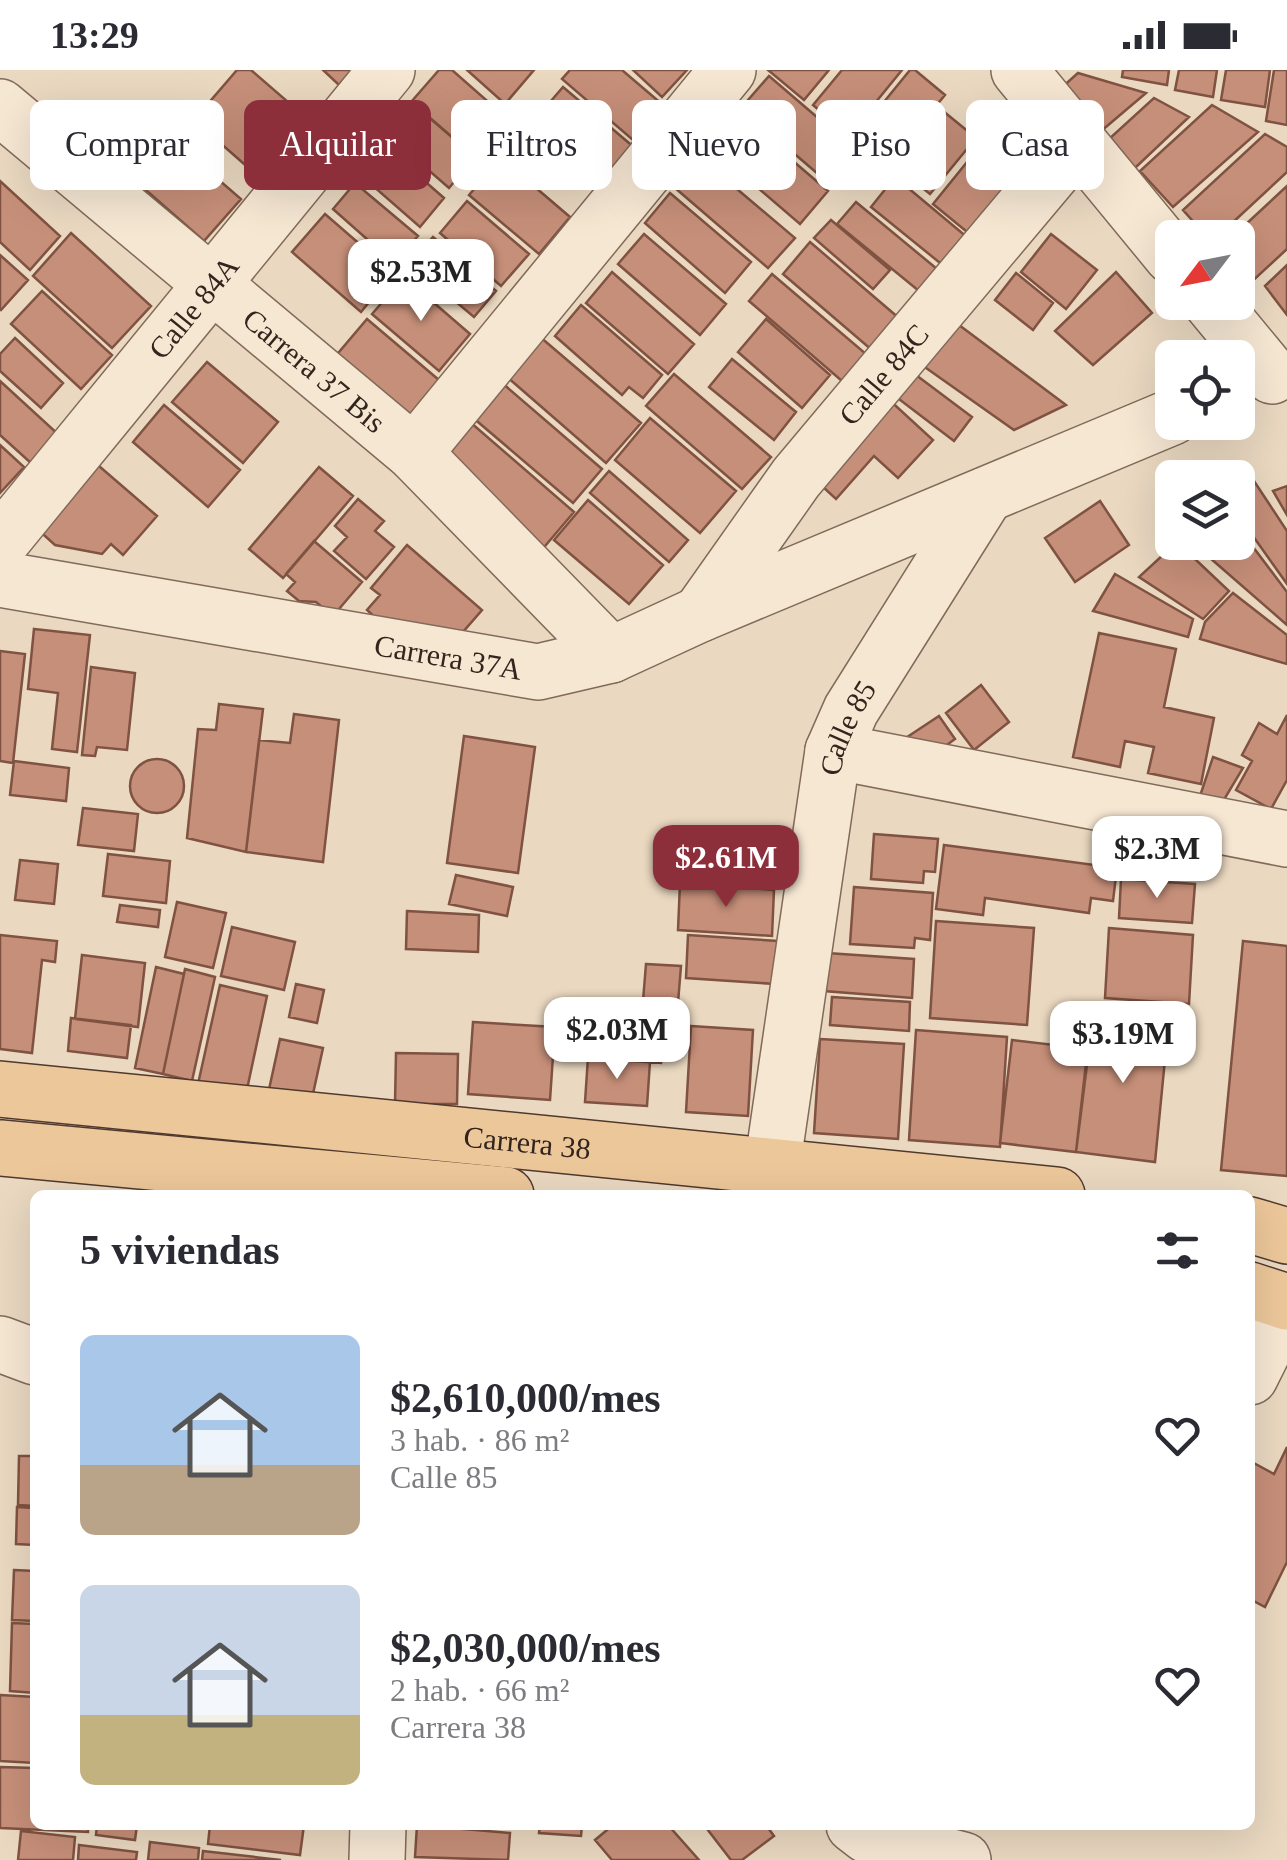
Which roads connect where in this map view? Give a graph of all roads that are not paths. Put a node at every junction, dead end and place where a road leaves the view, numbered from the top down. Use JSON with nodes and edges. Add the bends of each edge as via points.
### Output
{"nodes":[{"id":1,"x":7,"y":70,"type":"edge"},
{"id":2,"x":386,"y":70,"type":"edge"},
{"id":3,"x":728,"y":70,"type":"edge"},
{"id":4,"x":1018,"y":70,"type":"edge"},
{"id":5,"x":0,"y":78,"type":"edge"},
{"id":6,"x":1043,"y":100,"type":"edge"},
{"id":7,"x":0,"y":107,"type":"edge"},
{"id":8,"x":1104,"y":174,"type":"edge"},
{"id":9,"x":1038,"y":190,"type":"edge"},
{"id":10,"x":1155,"y":235,"type":"edge"},
{"id":11,"x":213,"y":283,"type":"junction"},
{"id":12,"x":1224,"y":320,"type":"edge"},
{"id":13,"x":1266,"y":379,"type":"edge"},
{"id":14,"x":1155,"y":425,"type":"edge"},
{"id":15,"x":414,"y":454,"type":"junction"},
{"id":16,"x":986,"y":495,"type":"junction"},
{"id":17,"x":0,"y":543,"type":"edge"},
{"id":18,"x":0,"y":579,"type":"edge"},
{"id":19,"x":700,"y":614,"type":"junction"},
{"id":20,"x":610,"y":655,"type":"junction"},
{"id":21,"x":833,"y":751,"type":"junction"},
{"id":22,"x":1287,"y":839,"type":"edge"},
{"id":23,"x":0,"y":1090,"type":"edge"},
{"id":24,"x":0,"y":1148,"type":"edge"},
{"id":25,"x":770,"y":1180,"type":"edge"},
{"id":26,"x":452,"y":1190,"type":"edge"},
{"id":27,"x":961,"y":1190,"type":"edge"},
{"id":28,"x":1255,"y":1226,"type":"edge"},
{"id":29,"x":1287,"y":1236,"type":"edge"},
{"id":30,"x":0,"y":1344,"type":"edge"},
{"id":31,"x":30,"y":1355,"type":"edge"},
{"id":32,"x":378,"y":1830,"type":"edge"},
{"id":33,"x":853,"y":1840,"type":"edge"},
{"id":34,"x":378,"y":1860,"type":"edge"},
{"id":35,"x":963,"y":1860,"type":"edge"}],
"edges":[{"from":1,"to":5,"type":"street"},
{"from":2,"to":11,"type":"street","name":"Calle 84A"},
{"from":3,"to":15,"type":"street"},
{"from":4,"to":6,"type":"street"},
{"from":7,"to":11,"type":"street","name":"Carrera 37 Bis"},
{"from":8,"to":10,"type":"street"},
{"from":9,"to":19,"type":"street","name":"Calle 84C","via":[[796,478]]},
{"from":11,"to":15,"type":"street","name":"Carrera 37 Bis"},
{"from":11,"to":17,"type":"street","name":"Calle 84A"},
{"from":12,"to":13,"type":"street"},
{"from":14,"to":16,"type":"street"},
{"from":15,"to":20,"type":"street","name":"Carrera 37 Bis"},
{"from":16,"to":19,"type":"street","name":"Carrera 37A"},
{"from":16,"to":21,"type":"street","name":"Calle 85","via":[[851,710]]},
{"from":18,"to":20,"type":"street","name":"Carrera 37A","via":[[538,672]]},
{"from":19,"to":20,"type":"street","name":"Carrera 37A"},
{"from":21,"to":22,"type":"street"},
{"from":21,"to":25,"type":"street","name":"Calle 85"},
{"from":23,"to":25,"type":"main road","name":"Carrera 38"},
{"from":24,"to":26,"type":"main road","name":"Carrera 38"},
{"from":25,"to":27,"type":"main road","name":"Carrera 38"},
{"from":28,"to":29,"type":"main road"},
{"from":30,"to":31,"type":"street"},
{"from":32,"to":34,"type":"street"},
{"from":33,"to":35,"type":"street"}]}
